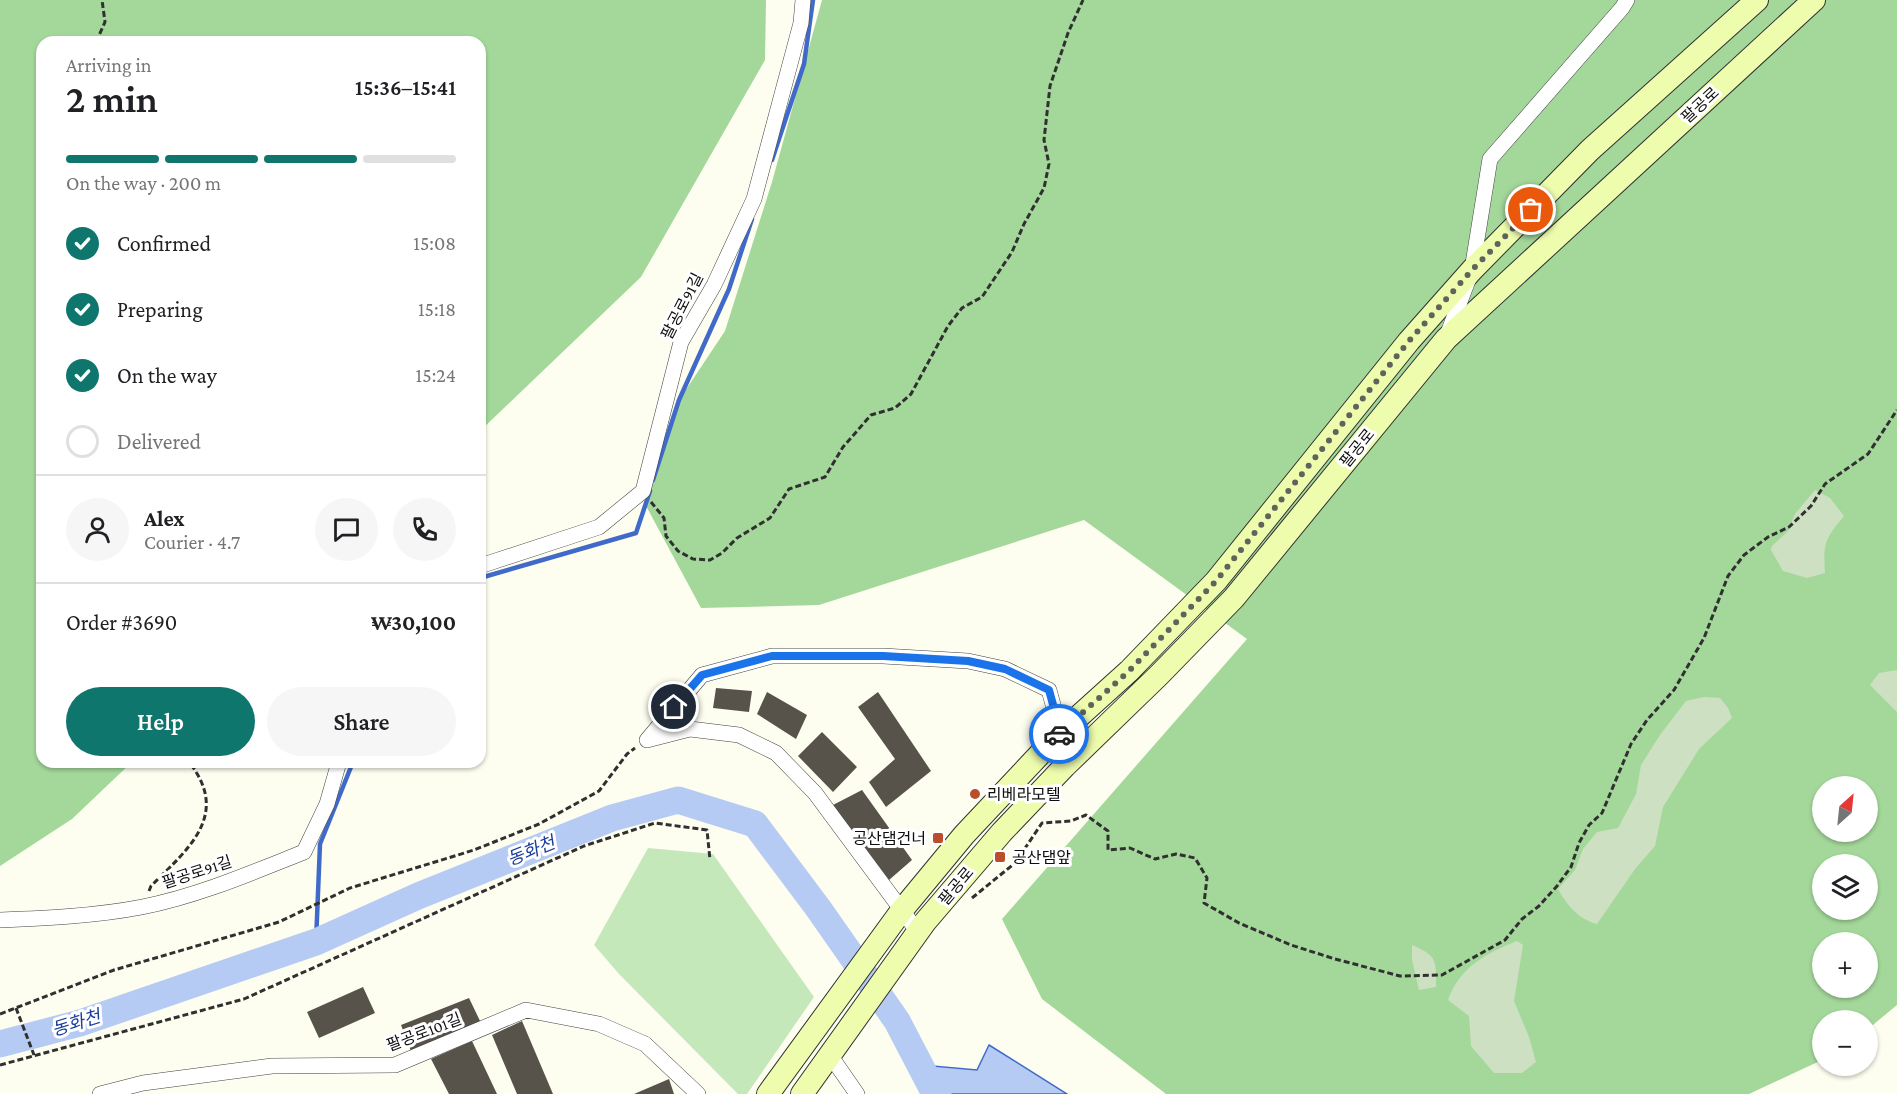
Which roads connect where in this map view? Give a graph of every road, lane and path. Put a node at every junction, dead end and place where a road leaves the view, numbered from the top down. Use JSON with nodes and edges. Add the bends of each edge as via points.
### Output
{"nodes":[{"id":1,"x":102,"y":0,"type":"edge"},
{"id":2,"x":803,"y":0,"type":"edge"},
{"id":3,"x":1083,"y":0,"type":"edge"},
{"id":4,"x":1627,"y":0,"type":"edge"},
{"id":5,"x":1757,"y":0,"type":"edge"},
{"id":6,"x":1814,"y":0,"type":"edge"},
{"id":7,"x":99,"y":36,"type":"edge"},
{"id":8,"x":1472,"y":270,"type":"junction"},
{"id":9,"x":1446,"y":339,"type":"junction"},
{"id":10,"x":1897,"y":410,"type":"edge"},
{"id":11,"x":656,"y":506,"type":"dead end"},
{"id":12,"x":486,"y":564,"type":"edge"},
{"id":13,"x":1057,"y":736,"type":"junction"},
{"id":14,"x":647,"y":740,"type":"junction"},
{"id":15,"x":193,"y":768,"type":"edge"},
{"id":16,"x":337,"y":768,"type":"edge"},
{"id":17,"x":710,"y":860,"type":"dead end"},
{"id":18,"x":965,"y":903,"type":"dead end"},
{"id":19,"x":144,"y":907,"type":"junction"},
{"id":20,"x":902,"y":911,"type":"junction"},
{"id":21,"x":0,"y":921,"type":"edge"},
{"id":22,"x":918,"y":932,"type":"junction"},
{"id":23,"x":16,"y":1008,"type":"junction"},
{"id":24,"x":0,"y":1014,"type":"edge"},
{"id":25,"x":830,"y":1054,"type":"junction"},
{"id":26,"x":34,"y":1055,"type":"junction"},
{"id":27,"x":0,"y":1065,"type":"edge"},
{"id":28,"x":100,"y":1094,"type":"edge"},
{"id":29,"x":698,"y":1094,"type":"edge"},
{"id":30,"x":768,"y":1094,"type":"edge"},
{"id":31,"x":802,"y":1094,"type":"edge"},
{"id":32,"x":857,"y":1094,"type":"edge"}],
"edges":[{"from":1,"to":7,"type":"path","via":[[105,22]]},
{"from":2,"to":12,"type":"street","name":"팔공로91길","via":[[801,23],[754,199],[714,285],[681,342],[643,491],[599,527]]},
{"from":3,"to":11,"type":"path","via":[[1050,86],[1044,140],[1049,164],[1044,188],[996,279],[982,297],[962,308],[948,326],[911,394],[895,408],[871,415],[843,447],[825,477],[789,489],[770,518],[736,538],[722,554],[710,560],[693,559],[678,551],[666,536],[664,518]]},
{"from":4,"to":8,"type":"street","via":[[1490,159]]},
{"from":5,"to":8,"type":"main road","name":"팔공로","via":[[1590,150]]},
{"from":6,"to":9,"type":"main road","name":"팔공로"},
{"from":8,"to":9,"type":"street"},
{"from":8,"to":13,"type":"main road","name":"팔공로","via":[[1409,341],[1216,581],[1129,671]]},
{"from":9,"to":22,"type":"main road","name":"팔공로","via":[[1234,598],[1026,807]]},
{"from":10,"to":18,"type":"path","via":[[1868,454],[1825,484],[1811,506],[1789,527],[1744,555],[1728,576],[1704,638],[1682,678],[1632,744],[1602,813],[1584,834],[1570,867],[1551,893],[1505,940],[1467,963],[1442,975],[1400,976],[1268,936],[1204,903],[1207,878],[1195,858],[1176,855],[1155,859],[1130,848],[1108,850],[1108,831],[1086,815],[1071,821],[1042,823],[1015,862]]},
{"from":13,"to":14,"type":"street","via":[[1049,690],[1005,669],[968,661],[883,656],[772,656],[702,675]]},
{"from":13,"to":20,"type":"main road","name":"팔공로","via":[[964,835]]},
{"from":14,"to":20,"type":"street","via":[[690,729],[739,735],[776,753],[815,793]]},
{"from":14,"to":23,"type":"path","via":[[627,753],[599,791],[538,824],[474,850],[350,888],[279,922],[114,970]]},
{"from":15,"to":19,"type":"path","via":[[203,782],[206,800],[198,836],[151,886]]},
{"from":16,"to":19,"type":"street","name":"팔공로91길","via":[[327,804],[304,852],[204,891]]},
{"from":17,"to":26,"type":"path","via":[[707,830],[655,823],[584,846],[243,999]]},
{"from":19,"to":21,"type":"street","name":"팔공로91길","via":[[90,916]]},
{"from":20,"to":22,"type":"street"},
{"from":20,"to":30,"type":"main road","name":"팔공로"},
{"from":22,"to":25,"type":"main road","name":"팔공로"},
{"from":23,"to":24,"type":"path"},
{"from":23,"to":26,"type":"path"},
{"from":25,"to":31,"type":"main road"},
{"from":25,"to":32,"type":"street"},
{"from":26,"to":27,"type":"path"},
{"from":28,"to":29,"type":"street","name":"팔공로101길","via":[[143,1083],[272,1066],[395,1065],[526,1010],[599,1024],[645,1044]]}]}
